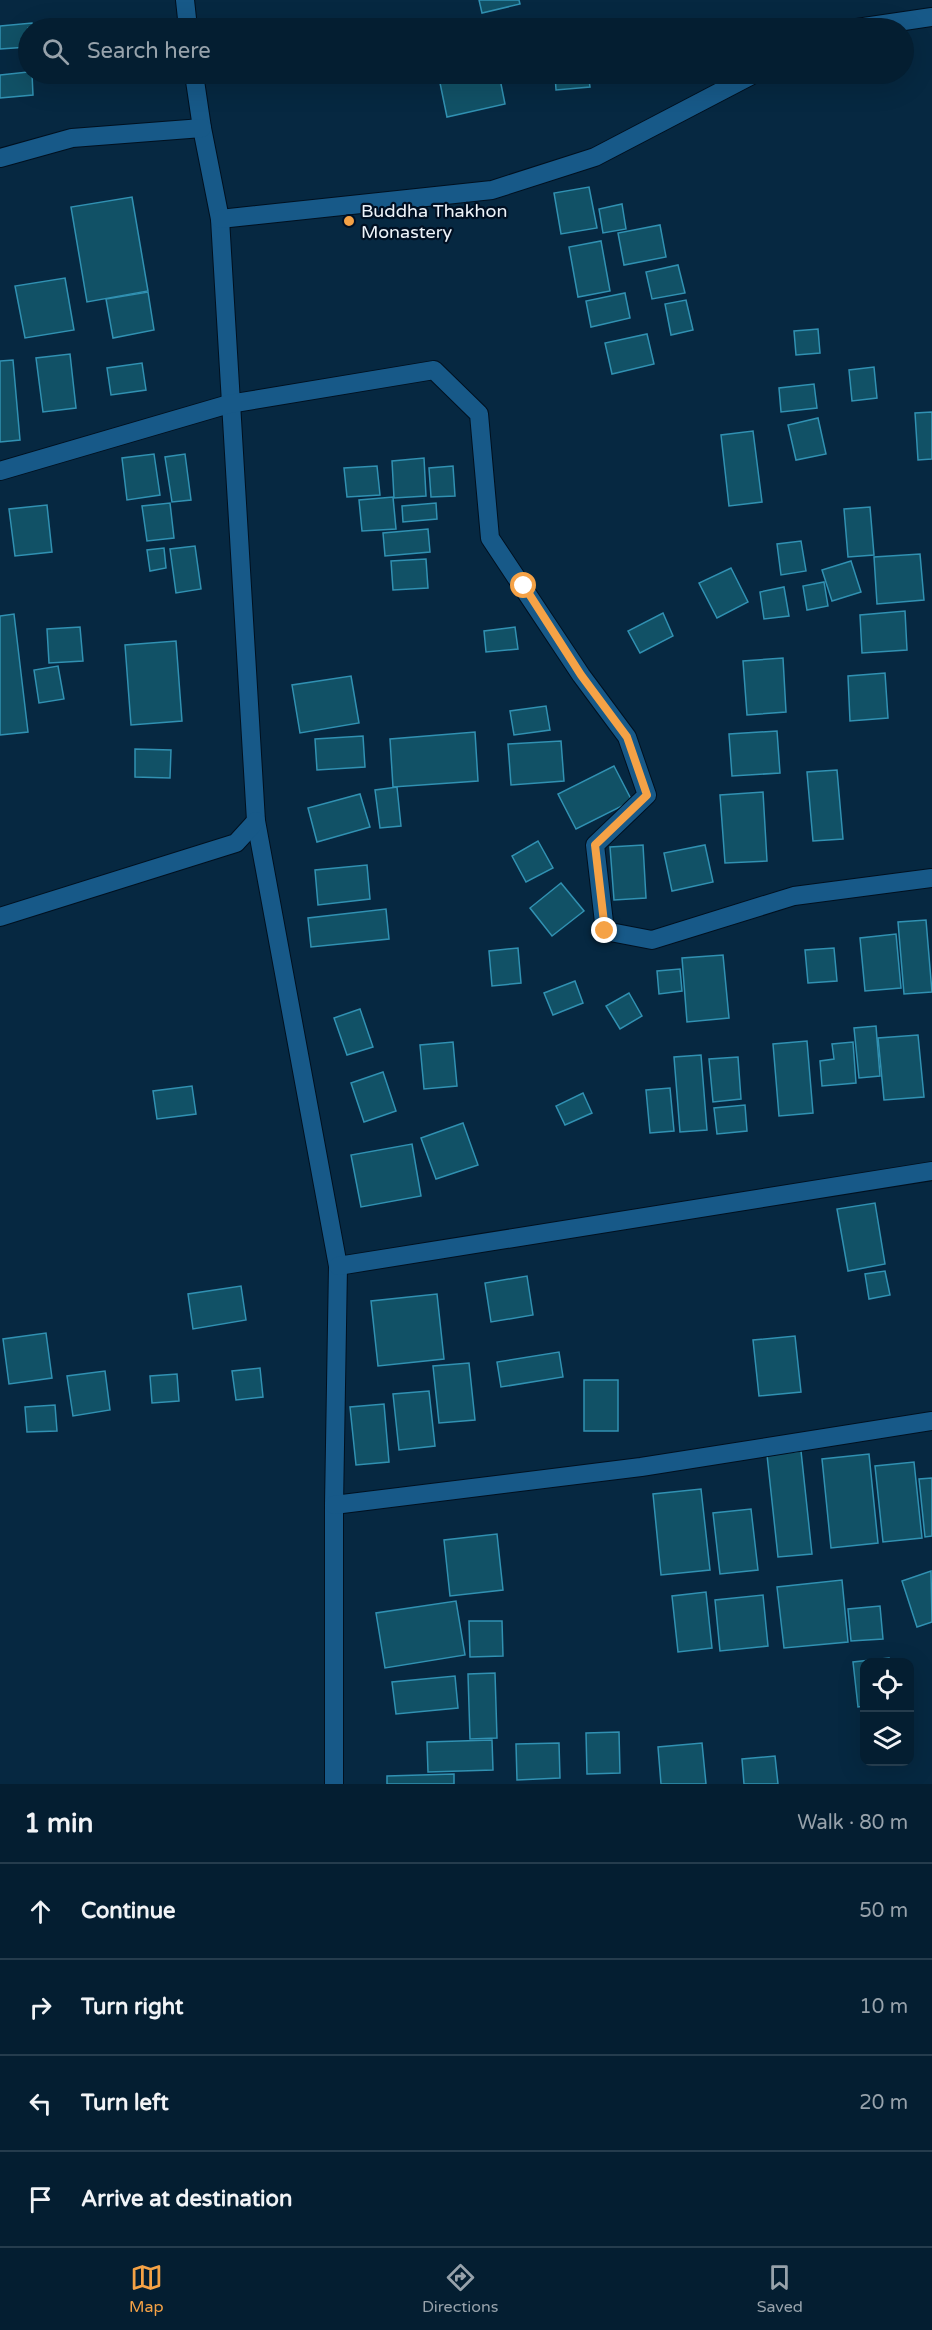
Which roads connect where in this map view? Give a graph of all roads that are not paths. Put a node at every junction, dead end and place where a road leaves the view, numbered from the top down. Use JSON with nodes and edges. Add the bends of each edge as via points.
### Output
{"nodes":[{"id":1,"x":185,"y":0,"type":"edge"},
{"id":2,"x":932,"y":17,"type":"edge"},
{"id":3,"x":187,"y":18,"type":"edge"},
{"id":4,"x":914,"y":20,"type":"edge"},
{"id":5,"x":195,"y":84,"type":"edge"},
{"id":6,"x":735,"y":84,"type":"edge"},
{"id":7,"x":202,"y":128,"type":"junction"},
{"id":8,"x":0,"y":158,"type":"edge"},
{"id":9,"x":220,"y":219,"type":"junction"},
{"id":10,"x":229,"y":404,"type":"junction"},
{"id":11,"x":0,"y":471,"type":"edge"},
{"id":12,"x":256,"y":821,"type":"junction"},
{"id":13,"x":932,"y":878,"type":"edge"},
{"id":14,"x":0,"y":917,"type":"edge"},
{"id":15,"x":932,"y":1171,"type":"edge"},
{"id":16,"x":338,"y":1266,"type":"junction"},
{"id":17,"x":932,"y":1421,"type":"edge"},
{"id":18,"x":334,"y":1505,"type":"junction"},
{"id":19,"x":334,"y":1784,"type":"edge"}],
"edges":[{"from":1,"to":3,"type":"street"},
{"from":2,"to":4,"type":"street"},
{"from":5,"to":7,"type":"street"},
{"from":6,"to":9,"type":"street","via":[[595,157],[492,190]]},
{"from":7,"to":8,"type":"street","via":[[72,138]]},
{"from":7,"to":9,"type":"street"},
{"from":9,"to":10,"type":"street"},
{"from":10,"to":11,"type":"street"},
{"from":10,"to":12,"type":"street"},
{"from":10,"to":13,"type":"street","via":[[434,370],[479,414],[490,538],[627,737],[647,795],[595,845],[605,931],[652,940],[794,896]]},
{"from":12,"to":14,"type":"street","via":[[236,843]]},
{"from":12,"to":16,"type":"street"},
{"from":15,"to":16,"type":"street"},
{"from":16,"to":18,"type":"street"},
{"from":17,"to":18,"type":"street","via":[[642,1467]]},
{"from":18,"to":19,"type":"street"}]}
